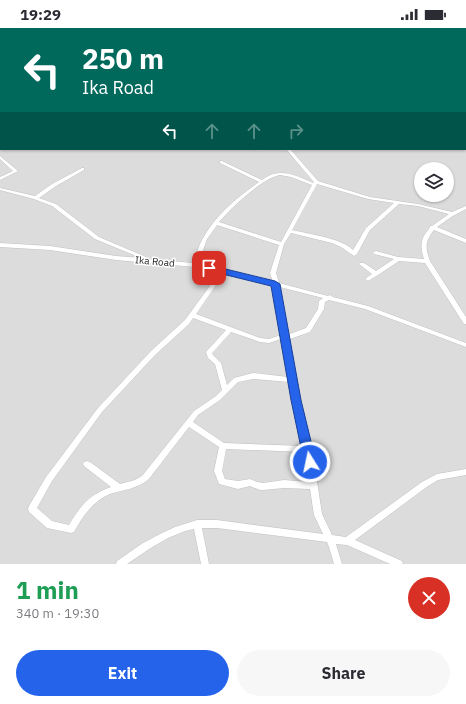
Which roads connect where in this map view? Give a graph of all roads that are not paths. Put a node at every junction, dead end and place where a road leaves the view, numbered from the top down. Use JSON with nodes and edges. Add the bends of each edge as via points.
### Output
{"nodes":[{"id":1,"x":289,"y":150,"type":"edge"},
{"id":2,"x":0,"y":157,"type":"edge"},
{"id":3,"x":221,"y":162,"type":"dead end"},
{"id":4,"x":83,"y":169,"type":"dead end"},
{"id":5,"x":0,"y":180,"type":"edge"},
{"id":6,"x":262,"y":182,"type":"junction"},
{"id":7,"x":316,"y":183,"type":"junction"},
{"id":8,"x":0,"y":189,"type":"edge"},
{"id":9,"x":36,"y":198,"type":"junction"},
{"id":10,"x":398,"y":202,"type":"junction"},
{"id":11,"x":466,"y":207,"type":"edge"},
{"id":12,"x":460,"y":210,"type":"junction"},
{"id":13,"x":453,"y":214,"type":"junction"},
{"id":14,"x":466,"y":214,"type":"edge"},
{"id":15,"x":217,"y":223,"type":"junction"},
{"id":16,"x":432,"y":227,"type":"junction"},
{"id":17,"x":289,"y":231,"type":"junction"},
{"id":18,"x":466,"y":241,"type":"edge"},
{"id":19,"x":282,"y":244,"type":"junction"},
{"id":20,"x":0,"y":245,"type":"edge"},
{"id":21,"x":359,"y":245,"type":"junction"},
{"id":22,"x":341,"y":246,"type":"junction"},
{"id":23,"x":376,"y":252,"type":"dead end"},
{"id":24,"x":398,"y":259,"type":"junction"},
{"id":25,"x":427,"y":260,"type":"junction"},
{"id":26,"x":150,"y":261,"type":"junction"},
{"id":27,"x":362,"y":264,"type":"dead end"},
{"id":28,"x":195,"y":265,"type":"junction"},
{"id":29,"x":223,"y":271,"type":"junction"},
{"id":30,"x":376,"y":274,"type":"junction"},
{"id":31,"x":368,"y":279,"type":"dead end"},
{"id":32,"x":275,"y":284,"type":"junction"},
{"id":33,"x":330,"y":296,"type":"junction"},
{"id":34,"x":192,"y":316,"type":"junction"},
{"id":35,"x":466,"y":321,"type":"edge"},
{"id":36,"x":230,"y":329,"type":"junction"},
{"id":37,"x":285,"y":337,"type":"junction"},
{"id":38,"x":466,"y":345,"type":"edge"},
{"id":39,"x":292,"y":380,"type":"junction"},
{"id":40,"x":225,"y":390,"type":"junction"},
{"id":41,"x":188,"y":423,"type":"junction"},
{"id":42,"x":223,"y":446,"type":"junction"},
{"id":43,"x":308,"y":449,"type":"junction"},
{"id":44,"x":87,"y":464,"type":"dead end"},
{"id":45,"x":466,"y":472,"type":"edge"},
{"id":46,"x":313,"y":486,"type":"junction"},
{"id":47,"x":119,"y":488,"type":"junction"},
{"id":48,"x":197,"y":524,"type":"junction"},
{"id":49,"x":329,"y":539,"type":"junction"},
{"id":50,"x":347,"y":541,"type":"junction"},
{"id":51,"x":123,"y":563,"type":"edge"},
{"id":52,"x":206,"y":564,"type":"edge"},
{"id":53,"x":338,"y":564,"type":"edge"},
{"id":54,"x":399,"y":564,"type":"edge"}],
"edges":[{"from":1,"to":7,"type":"street"},
{"from":2,"to":5,"type":"street","via":[[16,171]]},
{"from":3,"to":6,"type":"street"},
{"from":4,"to":9,"type":"street"},
{"from":6,"to":7,"type":"street","via":[[277,173]]},
{"from":6,"to":15,"type":"street","via":[[240,198]]},
{"from":7,"to":10,"type":"street","via":[[370,198]]},
{"from":7,"to":17,"type":"street"},
{"from":8,"to":9,"type":"street"},
{"from":9,"to":26,"type":"street","via":[[61,210],[97,238]]},
{"from":10,"to":13,"type":"street"},
{"from":10,"to":21,"type":"street","via":[[368,229]]},
{"from":11,"to":12,"type":"street"},
{"from":12,"to":13,"type":"street"},
{"from":12,"to":14,"type":"street"},
{"from":13,"to":16,"type":"street"},
{"from":15,"to":19,"type":"street"},
{"from":15,"to":28,"type":"street","via":[[205,240]]},
{"from":16,"to":18,"type":"street"},
{"from":16,"to":25,"type":"street","via":[[423,243]]},
{"from":17,"to":19,"type":"street"},
{"from":17,"to":22,"type":"street"},
{"from":19,"to":32,"type":"street","via":[[273,273]]},
{"from":20,"to":26,"type":"street","name":"Ika Road","via":[[50,248]]},
{"from":21,"to":22,"type":"street"},
{"from":21,"to":22,"type":"street","via":[[354,254],[352,250]]},
{"from":23,"to":24,"type":"street"},
{"from":24,"to":25,"type":"street"},
{"from":24,"to":30,"type":"street"},
{"from":25,"to":35,"type":"street"},
{"from":26,"to":28,"type":"street","name":"Ika Road"},
{"from":27,"to":30,"type":"street"},
{"from":28,"to":29,"type":"street","name":"Ika Road"},
{"from":29,"to":32,"type":"street","name":"Ika Road"},
{"from":29,"to":34,"type":"street"},
{"from":30,"to":31,"type":"street"},
{"from":32,"to":33,"type":"street","name":"Ika Road"},
{"from":32,"to":37,"type":"street"},
{"from":33,"to":37,"type":"street","via":[[322,301],[321,309],[308,330]]},
{"from":33,"to":38,"type":"street","name":"Ika Road","via":[[398,318]]},
{"from":34,"to":36,"type":"street"},
{"from":34,"to":47,"type":"street","via":[[107,401],[49,479],[32,509],[50,525],[71,528],[91,500]]},
{"from":36,"to":37,"type":"street","via":[[260,340],[269,341]]},
{"from":36,"to":40,"type":"street","via":[[209,352],[218,364]]},
{"from":37,"to":39,"type":"street"},
{"from":39,"to":40,"type":"street","via":[[263,376],[244,377],[236,380]]},
{"from":39,"to":43,"type":"street"},
{"from":40,"to":41,"type":"street","via":[[196,413]]},
{"from":41,"to":42,"type":"street"},
{"from":41,"to":47,"type":"street","via":[[145,478],[139,483]]},
{"from":42,"to":43,"type":"street"},
{"from":42,"to":46,"type":"street","via":[[218,471],[222,482],[238,485],[250,482],[265,487],[282,484]]},
{"from":43,"to":46,"type":"street"},
{"from":44,"to":47,"type":"street"},
{"from":45,"to":50,"type":"street","via":[[438,477],[425,484]]},
{"from":46,"to":49,"type":"street","via":[[318,515]]},
{"from":48,"to":49,"type":"street","via":[[217,524]]},
{"from":48,"to":51,"type":"street","via":[[150,544]]},
{"from":48,"to":52,"type":"street"},
{"from":49,"to":50,"type":"street"},
{"from":49,"to":53,"type":"street"},
{"from":50,"to":54,"type":"street"}]}
